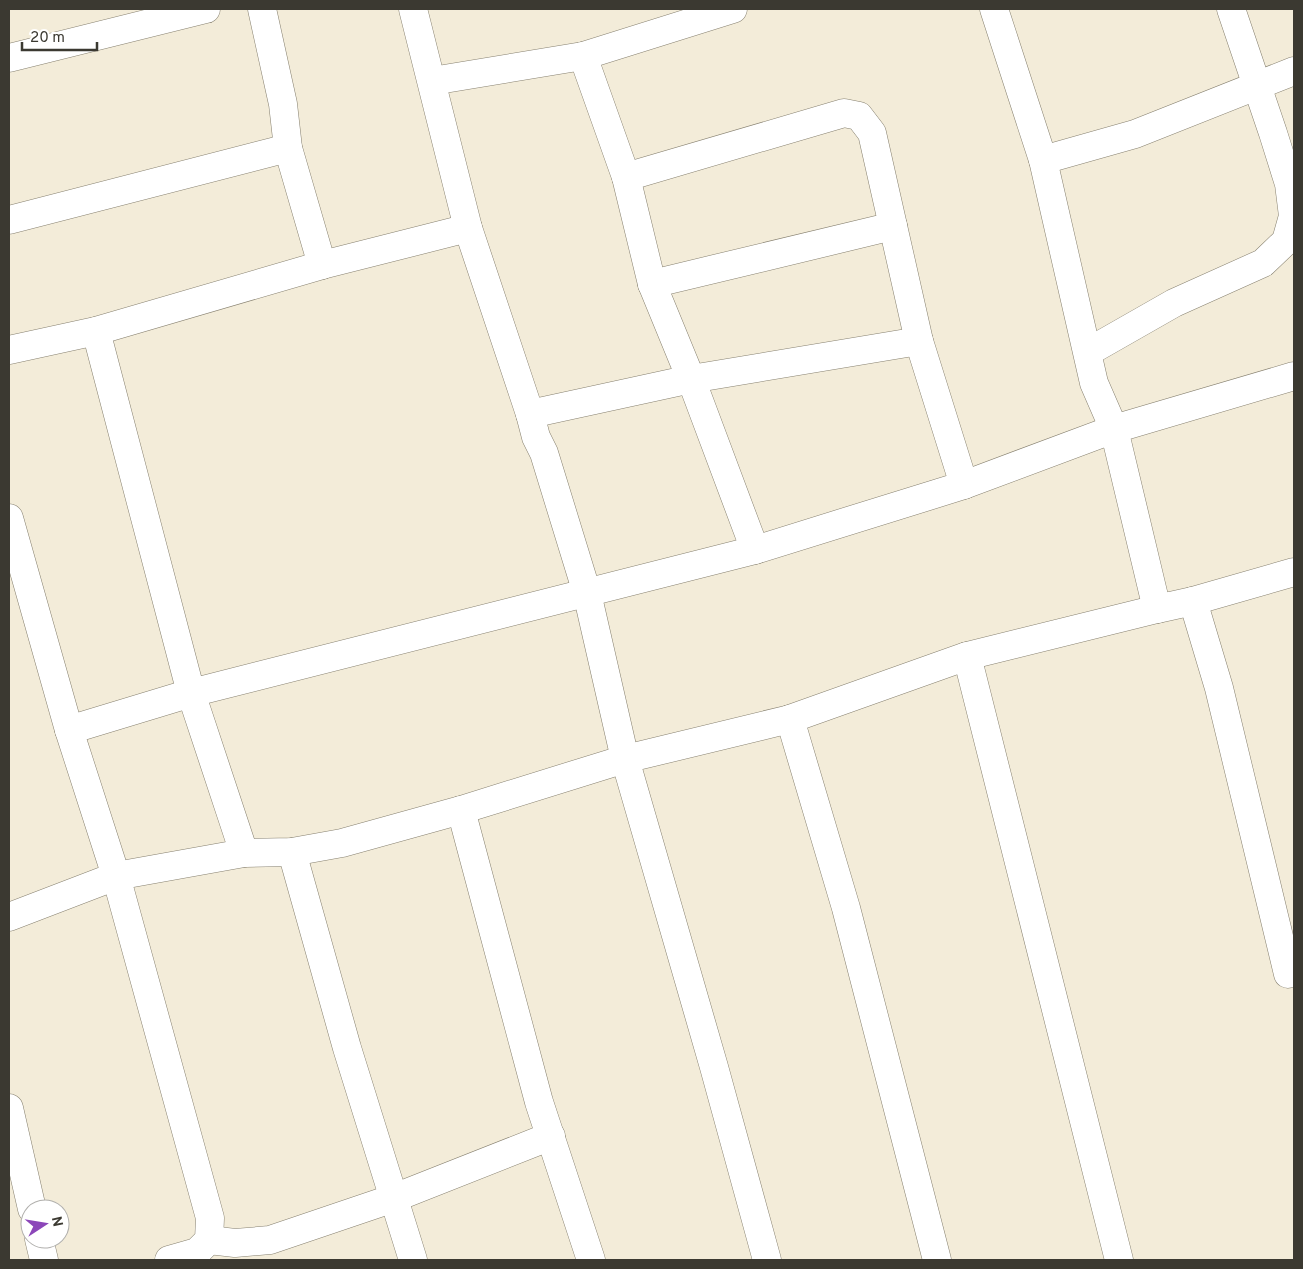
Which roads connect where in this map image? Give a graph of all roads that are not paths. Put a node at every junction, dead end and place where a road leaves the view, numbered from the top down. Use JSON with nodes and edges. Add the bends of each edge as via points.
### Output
{"nodes":[{"id":1,"x":206,"y":9,"type":"edge"},
{"id":2,"x":262,"y":9,"type":"edge"},
{"id":3,"x":413,"y":9,"type":"edge"},
{"id":4,"x":733,"y":9,"type":"edge"},
{"id":5,"x":994,"y":9,"type":"edge"},
{"id":6,"x":1230,"y":9,"type":"edge"},
{"id":7,"x":583,"y":56,"type":"junction"},
{"id":8,"x":9,"y":58,"type":"edge"},
{"id":9,"x":1294,"y":71,"type":"edge"},
{"id":10,"x":432,"y":80,"type":"junction"},
{"id":11,"x":1256,"y":86,"type":"junction"},
{"id":12,"x":288,"y":148,"type":"junction"},
{"id":13,"x":1042,"y":160,"type":"junction"},
{"id":14,"x":626,"y":178,"type":"junction"},
{"id":15,"x":9,"y":220,"type":"edge"},
{"id":16,"x":893,"y":226,"type":"junction"},
{"id":17,"x":468,"y":228,"type":"junction"},
{"id":18,"x":322,"y":265,"type":"junction"},
{"id":19,"x":652,"y":284,"type":"junction"},
{"id":20,"x":96,"y":331,"type":"junction"},
{"id":21,"x":919,"y":340,"type":"junction"},
{"id":22,"x":9,"y":350,"type":"edge"},
{"id":23,"x":1088,"y":352,"type":"junction"},
{"id":24,"x":1294,"y":376,"type":"edge"},
{"id":25,"x":691,"y":379,"type":"junction"},
{"id":26,"x":530,"y":414,"type":"junction"},
{"id":27,"x":1114,"y":429,"type":"junction"},
{"id":28,"x":964,"y":485,"type":"junction"},
{"id":29,"x":9,"y":518,"type":"edge"},
{"id":30,"x":755,"y":550,"type":"junction"},
{"id":31,"x":1294,"y":572,"type":"edge"},
{"id":32,"x":587,"y":593,"type":"junction"},
{"id":33,"x":1193,"y":601,"type":"junction"},
{"id":34,"x":1157,"y":609,"type":"junction"},
{"id":35,"x":967,"y":656,"type":"junction"},
{"id":36,"x":191,"y":693,"type":"junction"},
{"id":37,"x":790,"y":719,"type":"junction"},
{"id":38,"x":69,"y":730,"type":"junction"},
{"id":39,"x":625,"y":759,"type":"junction"},
{"id":40,"x":461,"y":810,"type":"junction"},
{"id":41,"x":292,"y":852,"type":"junction"},
{"id":42,"x":244,"y":853,"type":"junction"},
{"id":43,"x":116,"y":876,"type":"junction"},
{"id":44,"x":9,"y":917,"type":"edge"},
{"id":45,"x":1288,"y":974,"type":"dead end"},
{"id":46,"x":9,"y":1108,"type":"edge"},
{"id":47,"x":551,"y":1136,"type":"junction"},
{"id":48,"x":394,"y":1198,"type":"junction"},
{"id":49,"x":30,"y":1199,"type":"edge"},
{"id":50,"x":209,"y":1240,"type":"junction"},
{"id":51,"x":169,"y":1260,"type":"edge"},
{"id":52,"x":413,"y":1260,"type":"edge"},
{"id":53,"x":591,"y":1260,"type":"edge"},
{"id":54,"x":767,"y":1260,"type":"edge"},
{"id":55,"x":938,"y":1260,"type":"edge"},
{"id":56,"x":1119,"y":1260,"type":"edge"}],
"edges":[{"from":1,"to":8,"type":"street"},
{"from":2,"to":12,"type":"street","via":[[283,104]]},
{"from":3,"to":10,"type":"street"},
{"from":4,"to":7,"type":"street"},
{"from":5,"to":13,"type":"street"},
{"from":6,"to":11,"type":"street"},
{"from":7,"to":10,"type":"street"},
{"from":7,"to":14,"type":"street"},
{"from":9,"to":11,"type":"street"},
{"from":10,"to":17,"type":"street"},
{"from":11,"to":13,"type":"street","via":[[1135,134]]},
{"from":11,"to":23,"type":"street","via":[[1289,184],[1293,216],[1286,241],[1263,263],[1174,303]]},
{"from":12,"to":15,"type":"street"},
{"from":12,"to":18,"type":"street"},
{"from":13,"to":23,"type":"street"},
{"from":14,"to":16,"type":"street","via":[[844,113],[860,116],[872,133]]},
{"from":14,"to":19,"type":"street"},
{"from":16,"to":19,"type":"street"},
{"from":16,"to":21,"type":"street"},
{"from":17,"to":18,"type":"street"},
{"from":17,"to":26,"type":"street"},
{"from":18,"to":20,"type":"street"},
{"from":19,"to":25,"type":"street"},
{"from":20,"to":22,"type":"street"},
{"from":20,"to":36,"type":"street"},
{"from":21,"to":25,"type":"street"},
{"from":21,"to":28,"type":"street"},
{"from":23,"to":27,"type":"street","via":[[1094,383]]},
{"from":24,"to":27,"type":"street"},
{"from":25,"to":26,"type":"street"},
{"from":25,"to":30,"type":"street"},
{"from":26,"to":32,"type":"street"},
{"from":27,"to":28,"type":"street"},
{"from":27,"to":34,"type":"street"},
{"from":28,"to":30,"type":"street"},
{"from":29,"to":38,"type":"street"},
{"from":30,"to":32,"type":"street"},
{"from":31,"to":33,"type":"street"},
{"from":32,"to":36,"type":"street"},
{"from":32,"to":39,"type":"street"},
{"from":33,"to":34,"type":"street"},
{"from":33,"to":45,"type":"street","via":[[1219,688]]},
{"from":34,"to":35,"type":"street"},
{"from":35,"to":37,"type":"street"},
{"from":35,"to":56,"type":"street"},
{"from":36,"to":38,"type":"street"},
{"from":36,"to":42,"type":"street"},
{"from":37,"to":39,"type":"street"},
{"from":37,"to":55,"type":"street","via":[[846,908]]},
{"from":38,"to":43,"type":"street"},
{"from":39,"to":40,"type":"street"},
{"from":39,"to":54,"type":"street"},
{"from":40,"to":41,"type":"street"},
{"from":40,"to":47,"type":"street"},
{"from":41,"to":42,"type":"street"},
{"from":41,"to":48,"type":"street"},
{"from":42,"to":43,"type":"street"},
{"from":43,"to":44,"type":"street"},
{"from":43,"to":50,"type":"street","via":[[210,1218]]},
{"from":46,"to":49,"type":"street"},
{"from":47,"to":48,"type":"street"},
{"from":47,"to":53,"type":"street"},
{"from":48,"to":50,"type":"street","via":[[270,1240],[235,1243]]},
{"from":48,"to":52,"type":"street"},
{"from":50,"to":51,"type":"street","via":[[197,1252]]}]}
